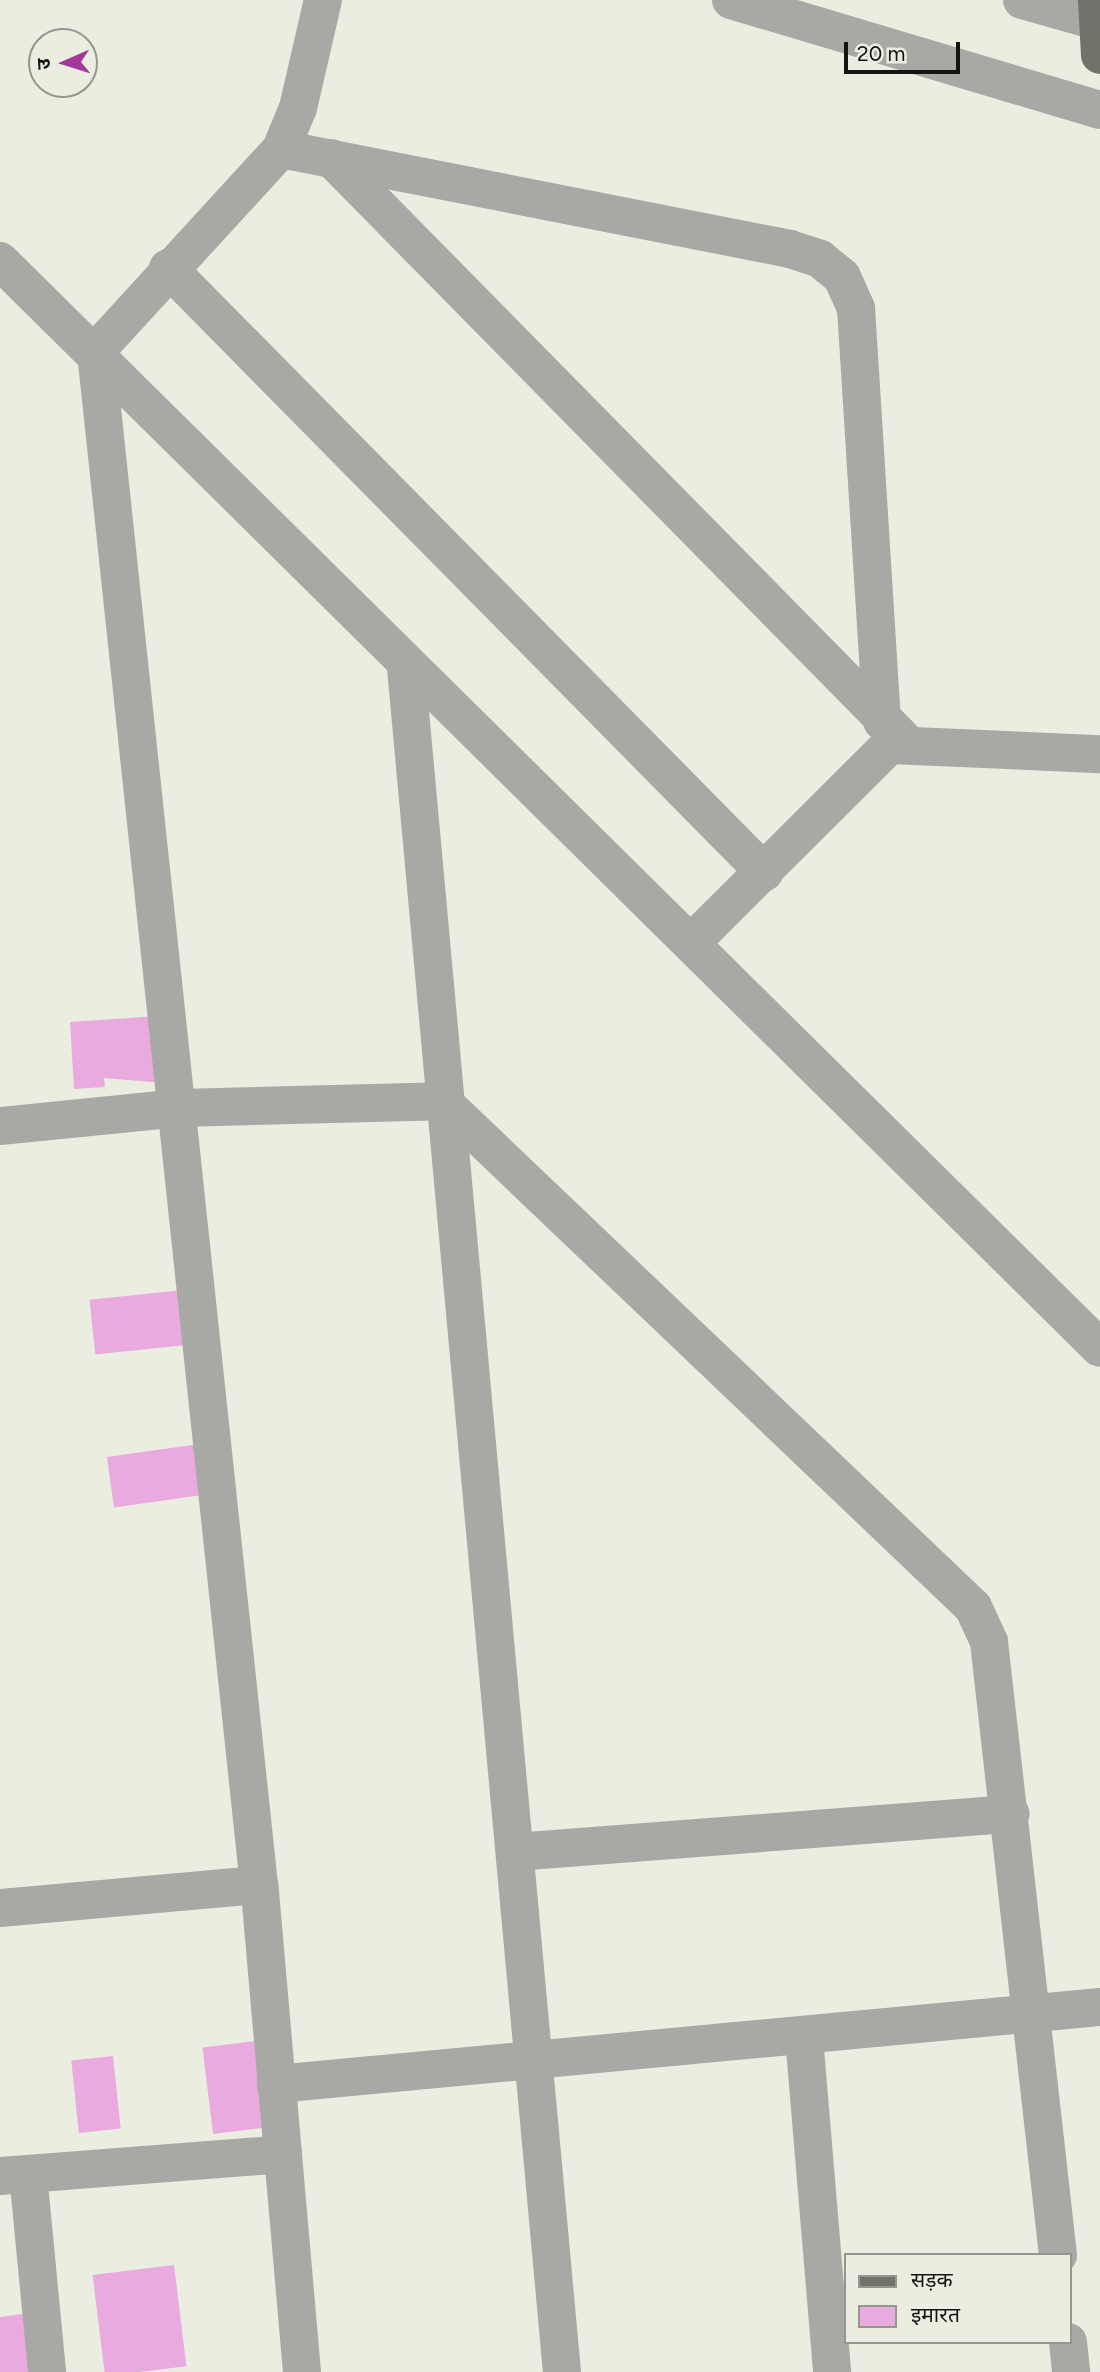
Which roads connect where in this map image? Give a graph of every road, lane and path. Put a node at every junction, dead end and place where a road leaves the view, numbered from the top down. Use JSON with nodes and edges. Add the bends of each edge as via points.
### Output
{"nodes":[{"id":1,"x":323,"y":0,"type":"edge"},
{"id":2,"x":731,"y":0,"type":"edge"},
{"id":3,"x":1022,"y":0,"type":"edge"},
{"id":4,"x":1099,"y":24,"type":"edge"},
{"id":5,"x":1100,"y":110,"type":"edge"},
{"id":6,"x":281,"y":149,"type":"junction"},
{"id":7,"x":331,"y":158,"type":"junction"},
{"id":8,"x":0,"y":261,"type":"edge"},
{"id":9,"x":168,"y":268,"type":"junction"},
{"id":10,"x":96,"y":351,"type":"junction"},
{"id":11,"x":405,"y":668,"type":"junction"},
{"id":12,"x":894,"y":732,"type":"junction"},
{"id":13,"x":1100,"y":754,"type":"edge"},
{"id":14,"x":764,"y":872,"type":"junction"},
{"id":15,"x":691,"y":943,"type":"junction"},
{"id":16,"x":442,"y":1101,"type":"junction"},
{"id":17,"x":180,"y":1108,"type":"junction"},
{"id":18,"x":0,"y":1126,"type":"edge"},
{"id":19,"x":1100,"y":1348,"type":"edge"},
{"id":20,"x":1011,"y":1814,"type":"junction"},
{"id":21,"x":515,"y":1852,"type":"junction"},
{"id":22,"x":259,"y":1885,"type":"junction"},
{"id":23,"x":0,"y":1908,"type":"edge"},
{"id":24,"x":1100,"y":2007,"type":"edge"},
{"id":25,"x":1032,"y":2013,"type":"junction"},
{"id":26,"x":804,"y":2037,"type":"junction"},
{"id":27,"x":530,"y":2063,"type":"junction"},
{"id":28,"x":276,"y":2084,"type":"junction"},
{"id":29,"x":283,"y":2154,"type":"junction"},
{"id":30,"x":14,"y":2175,"type":"edge"},
{"id":31,"x":1058,"y":2253,"type":"edge"},
{"id":32,"x":1068,"y":2344,"type":"edge"},
{"id":33,"x":47,"y":2372,"type":"edge"},
{"id":34,"x":302,"y":2372,"type":"edge"},
{"id":35,"x":562,"y":2372,"type":"edge"},
{"id":36,"x":832,"y":2372,"type":"edge"},
{"id":37,"x":1071,"y":2372,"type":"edge"}],
"edges":[{"from":1,"to":6,"type":"street","via":[[298,108]]},
{"from":2,"to":5,"type":"street"},
{"from":3,"to":4,"type":"street"},
{"from":6,"to":7,"type":"street"},
{"from":6,"to":9,"type":"street","via":[[229,211]]},
{"from":7,"to":12,"type":"street"},
{"from":7,"to":12,"type":"street","via":[[790,249],[820,259],[842,277],[856,308]]},
{"from":8,"to":10,"type":"street"},
{"from":9,"to":10,"type":"street"},
{"from":9,"to":14,"type":"street"},
{"from":10,"to":11,"type":"street"},
{"from":10,"to":17,"type":"street"},
{"from":11,"to":15,"type":"street"},
{"from":11,"to":16,"type":"street"},
{"from":12,"to":13,"type":"street"},
{"from":12,"to":14,"type":"street"},
{"from":14,"to":15,"type":"street"},
{"from":15,"to":19,"type":"street"},
{"from":16,"to":17,"type":"street"},
{"from":16,"to":20,"type":"street","via":[[984,1620]]},
{"from":16,"to":21,"type":"street"},
{"from":17,"to":18,"type":"street"},
{"from":17,"to":22,"type":"street"},
{"from":20,"to":21,"type":"street"},
{"from":20,"to":25,"type":"street"},
{"from":21,"to":27,"type":"street"},
{"from":22,"to":23,"type":"street"},
{"from":22,"to":28,"type":"street"},
{"from":24,"to":25,"type":"street"},
{"from":25,"to":26,"type":"street"},
{"from":25,"to":31,"type":"street"},
{"from":26,"to":27,"type":"street"},
{"from":26,"to":36,"type":"street"},
{"from":27,"to":28,"type":"street"},
{"from":27,"to":35,"type":"street"},
{"from":28,"to":29,"type":"street"},
{"from":29,"to":30,"type":"street"},
{"from":29,"to":34,"type":"street"},
{"from":30,"to":33,"type":"street"},
{"from":32,"to":37,"type":"street"}]}
